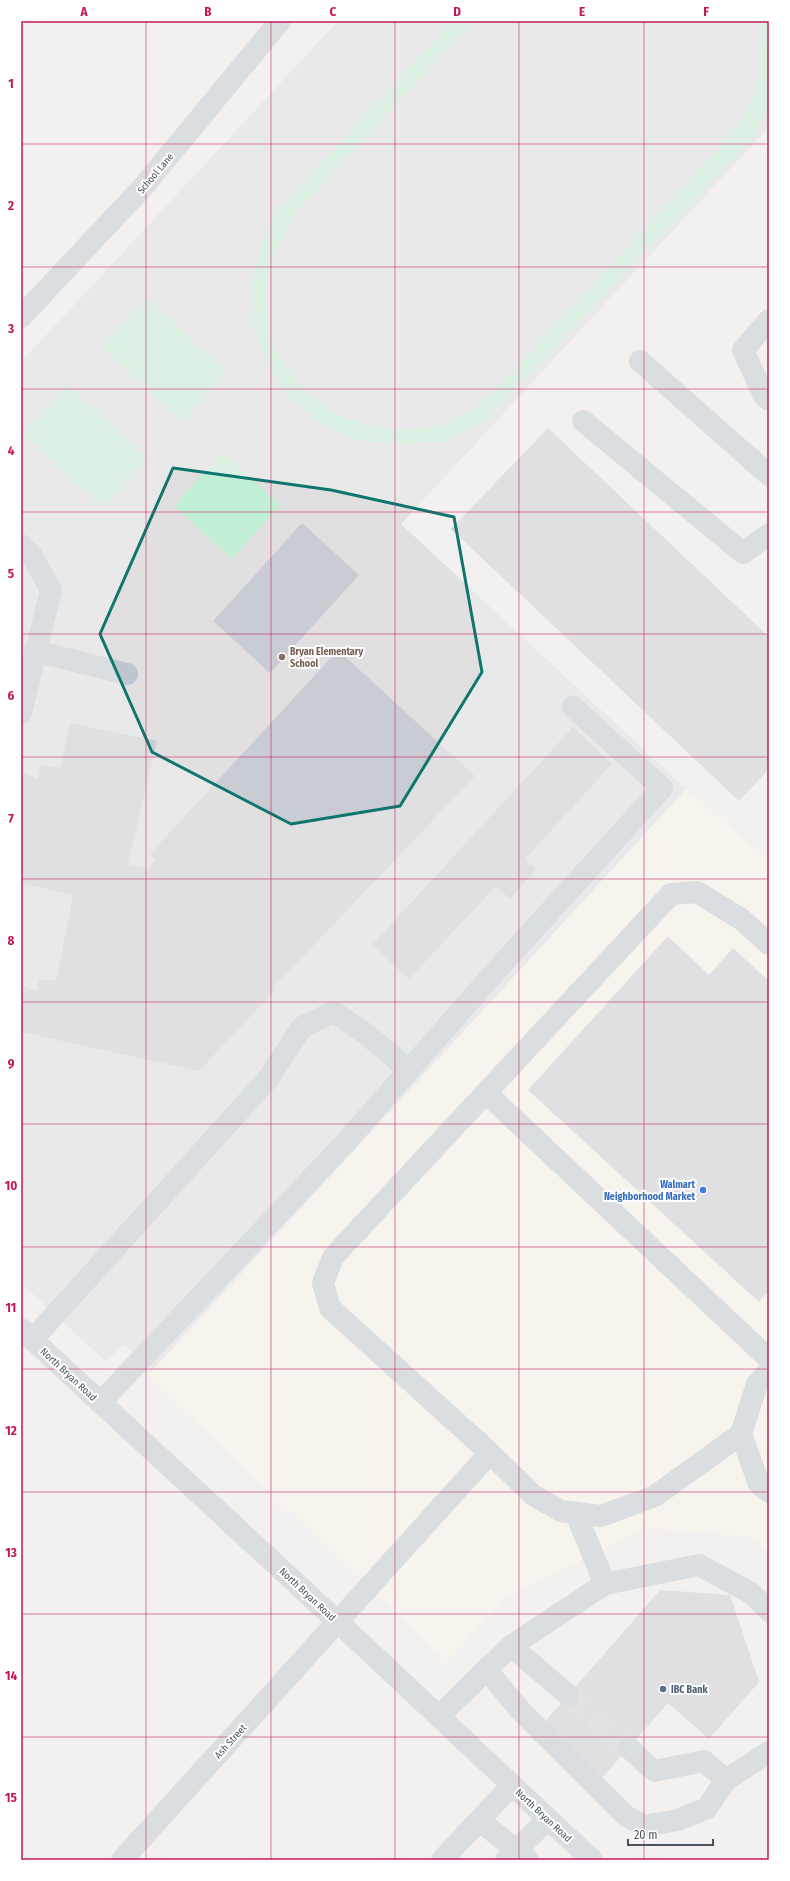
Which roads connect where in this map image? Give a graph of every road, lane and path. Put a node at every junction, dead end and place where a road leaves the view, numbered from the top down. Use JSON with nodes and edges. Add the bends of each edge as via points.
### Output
{"nodes":[{"id":1,"x":280,"y":21,"type":"edge"},
{"id":2,"x":21,"y":318,"type":"edge"},
{"id":3,"x":769,"y":320,"type":"edge"},
{"id":4,"x":640,"y":361,"type":"dead end"},
{"id":5,"x":769,"y":400,"type":"edge"},
{"id":6,"x":583,"y":421,"type":"dead end"},
{"id":7,"x":769,"y":476,"type":"edge"},
{"id":8,"x":769,"y":534,"type":"edge"},
{"id":9,"x":21,"y":546,"type":"edge"},
{"id":10,"x":35,"y":652,"type":"junction"},
{"id":11,"x":127,"y":674,"type":"dead end"},
{"id":12,"x":573,"y":706,"type":"dead end"},
{"id":13,"x":21,"y":713,"type":"edge"},
{"id":14,"x":769,"y":944,"type":"edge"},
{"id":15,"x":409,"y":1070,"type":"junction"},
{"id":16,"x":486,"y":1093,"type":"junction"},
{"id":17,"x":27,"y":1334,"type":"edge"},
{"id":18,"x":769,"y":1359,"type":"edge"},
{"id":19,"x":769,"y":1370,"type":"edge"},
{"id":20,"x":100,"y":1403,"type":"junction"},
{"id":21,"x":741,"y":1434,"type":"junction"},
{"id":22,"x":490,"y":1453,"type":"junction"},
{"id":23,"x":769,"y":1492,"type":"edge"},
{"id":24,"x":576,"y":1514,"type":"junction"},
{"id":25,"x":605,"y":1584,"type":"junction"},
{"id":26,"x":769,"y":1611,"type":"edge"},
{"id":27,"x":338,"y":1622,"type":"junction"},
{"id":28,"x":511,"y":1646,"type":"junction"},
{"id":29,"x":486,"y":1669,"type":"junction"},
{"id":30,"x":568,"y":1695,"type":"tunnel mouth"},
{"id":31,"x":439,"y":1716,"type":"junction"},
{"id":32,"x":629,"y":1748,"type":"tunnel mouth"},
{"id":33,"x":769,"y":1752,"type":"edge"},
{"id":34,"x":726,"y":1780,"type":"junction"},
{"id":35,"x":512,"y":1785,"type":"junction"},
{"id":36,"x":548,"y":1819,"type":"junction"},
{"id":37,"x":484,"y":1823,"type":"junction"},
{"id":38,"x":516,"y":1857,"type":"edge"},
{"id":39,"x":122,"y":1860,"type":"edge"},
{"id":40,"x":442,"y":1860,"type":"edge"},
{"id":41,"x":459,"y":1860,"type":"edge"},
{"id":42,"x":592,"y":1860,"type":"edge"}],
"edges":[{"from":1,"to":2,"type":"street","name":"School Lane","via":[[142,188]]},
{"from":3,"to":5,"type":"street","via":[[743,350],[764,396]]},
{"from":4,"to":7,"type":"street"},
{"from":6,"to":8,"type":"street","via":[[743,553]]},
{"from":9,"to":10,"type":"street","via":[[32,556],[52,590]]},
{"from":10,"to":11,"type":"street"},
{"from":10,"to":13,"type":"street"},
{"from":12,"to":15,"type":"street","via":[[662,788]]},
{"from":14,"to":16,"type":"street","via":[[741,918],[697,892],[671,894]]},
{"from":15,"to":17,"type":"street","via":[[366,1034],[334,1012],[302,1027],[268,1080]]},
{"from":15,"to":20,"type":"street","via":[[345,1143]]},
{"from":16,"to":18,"type":"street"},
{"from":16,"to":22,"type":"street","via":[[333,1257],[323,1283],[330,1308]]},
{"from":17,"to":20,"type":"street","name":"North Bryan Road"},
{"from":19,"to":21,"type":"street","via":[[757,1384]]},
{"from":20,"to":27,"type":"street","name":"North Bryan Road"},
{"from":21,"to":23,"type":"street","via":[[759,1484]]},
{"from":21,"to":24,"type":"street","via":[[655,1496],[601,1516]]},
{"from":22,"to":24,"type":"street","via":[[533,1495],[560,1511]]},
{"from":22,"to":27,"type":"street","name":"Ash Street"},
{"from":24,"to":25,"type":"street"},
{"from":25,"to":26,"type":"street","via":[[699,1565],[751,1592]]},
{"from":25,"to":28,"type":"street"},
{"from":27,"to":31,"type":"street","name":"North Bryan Road"},
{"from":27,"to":39,"type":"street","name":"Ash Street"},
{"from":28,"to":29,"type":"street"},
{"from":28,"to":30,"type":"street"},
{"from":29,"to":31,"type":"street"},
{"from":29,"to":34,"type":"street","via":[[520,1710],[626,1816],[644,1826],[678,1820],[707,1808]]},
{"from":31,"to":35,"type":"street","name":"North Bryan Road"},
{"from":32,"to":34,"type":"street","via":[[654,1771],[704,1761]]},
{"from":33,"to":34,"type":"street"},
{"from":35,"to":36,"type":"street","name":"North Bryan Road"},
{"from":35,"to":37,"type":"street"},
{"from":36,"to":38,"type":"street"},
{"from":36,"to":42,"type":"street","name":"North Bryan Road"},
{"from":37,"to":38,"type":"street"},
{"from":37,"to":40,"type":"street"},
{"from":37,"to":41,"type":"street"}]}
